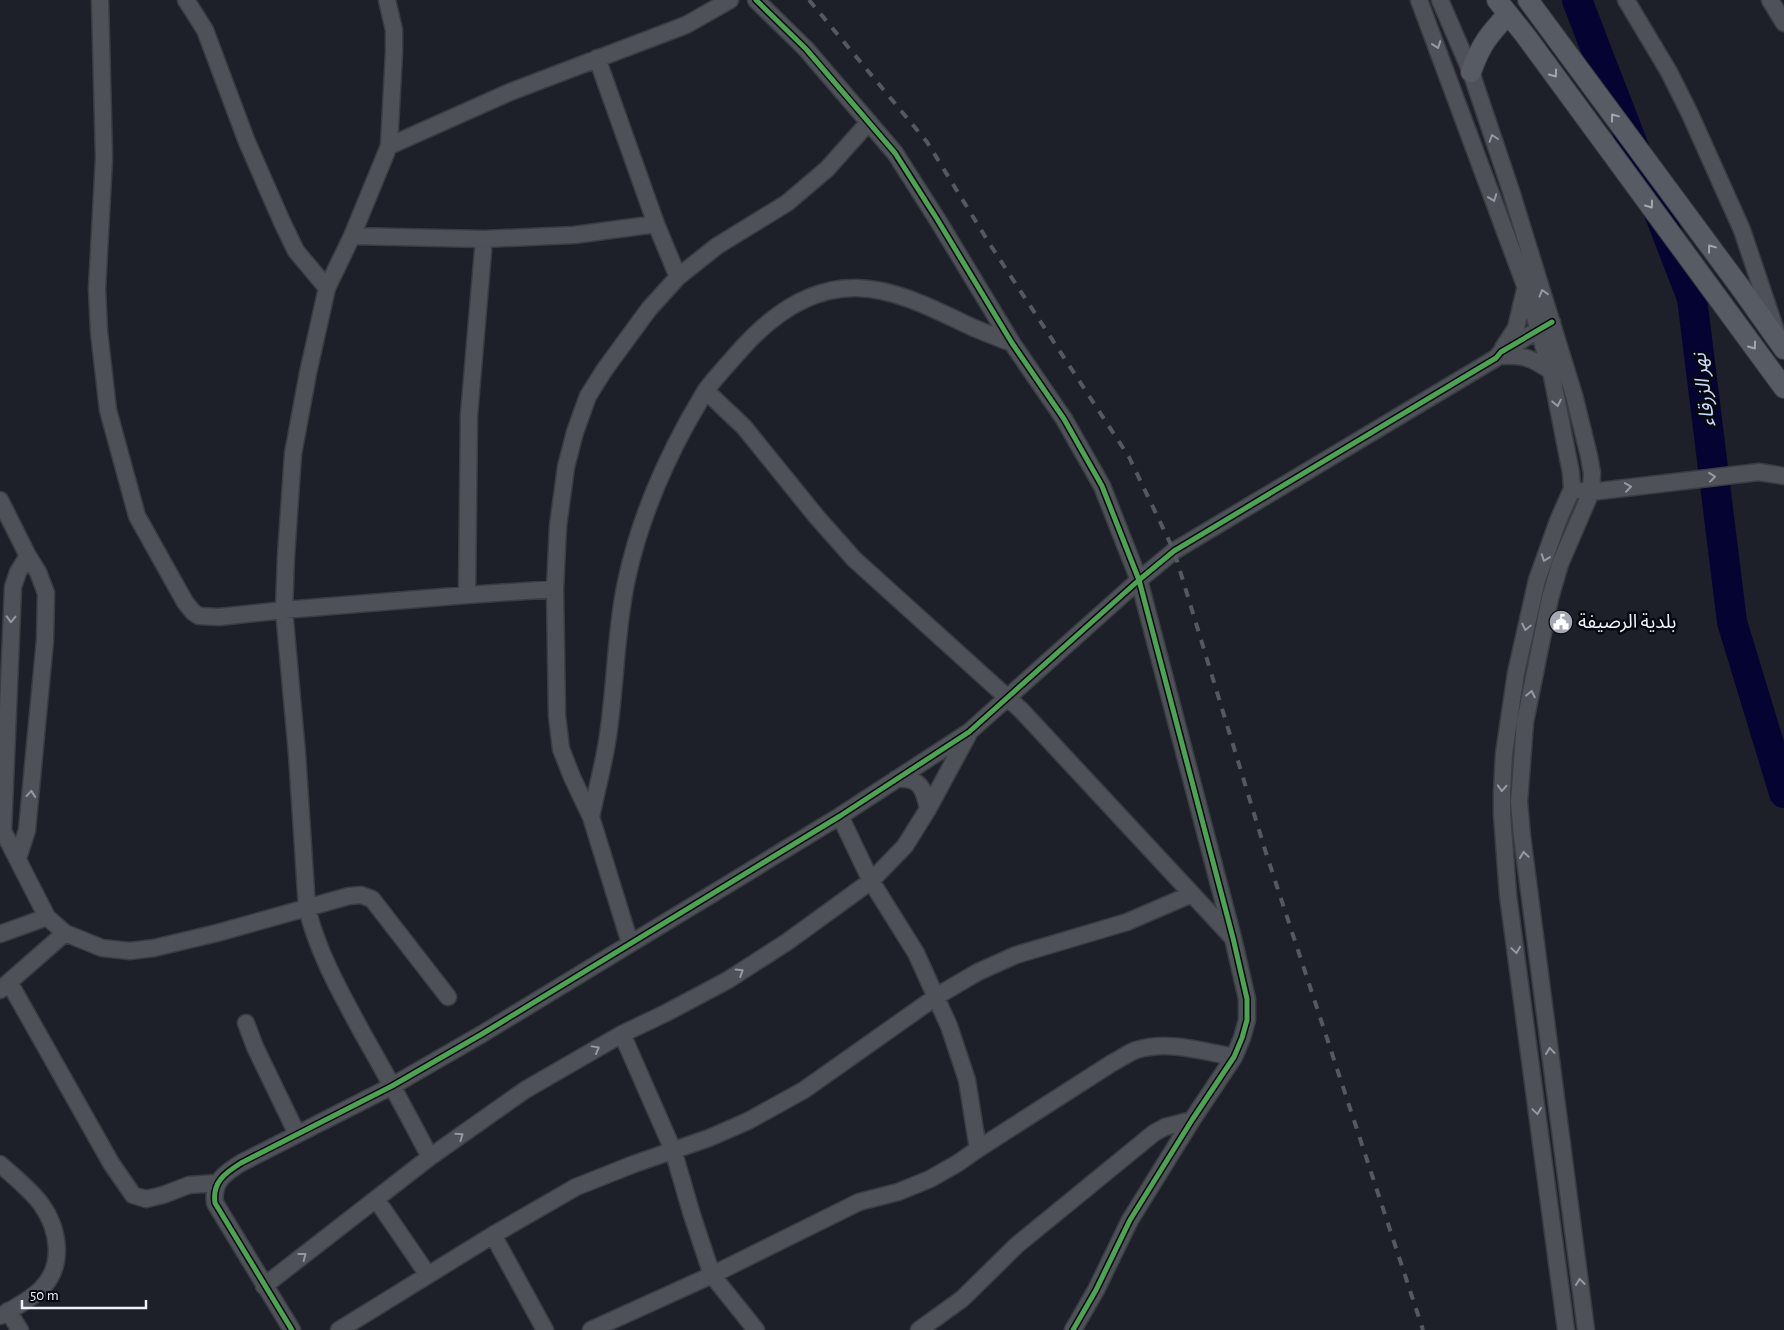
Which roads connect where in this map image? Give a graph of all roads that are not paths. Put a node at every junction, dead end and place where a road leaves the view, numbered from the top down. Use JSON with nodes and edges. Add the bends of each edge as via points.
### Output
{"nodes":[{"id":1,"x":100,"y":0,"type":"edge"},
{"id":2,"x":186,"y":0,"type":"edge"},
{"id":3,"x":387,"y":0,"type":"edge"},
{"id":4,"x":730,"y":0,"type":"edge"},
{"id":5,"x":756,"y":0,"type":"edge"},
{"id":6,"x":1419,"y":0,"type":"edge"},
{"id":7,"x":1440,"y":0,"type":"edge"},
{"id":8,"x":1528,"y":0,"type":"edge"},
{"id":9,"x":1626,"y":0,"type":"edge"},
{"id":10,"x":1770,"y":0,"type":"edge"},
{"id":11,"x":1503,"y":7,"type":"edge"},
{"id":12,"x":1784,"y":23,"type":"edge"},
{"id":13,"x":597,"y":58,"type":"junction"},
{"id":14,"x":1471,"y":72,"type":"junction"},
{"id":15,"x":869,"y":122,"type":"junction"},
{"id":16,"x":389,"y":146,"type":"junction"},
{"id":17,"x":656,"y":224,"type":"junction"},
{"id":18,"x":352,"y":236,"type":"junction"},
{"id":19,"x":484,"y":239,"type":"junction"},
{"id":20,"x":678,"y":277,"type":"junction"},
{"id":21,"x":327,"y":288,"type":"junction"},
{"id":22,"x":1526,"y":288,"type":"junction"},
{"id":23,"x":1546,"y":329,"type":"junction"},
{"id":24,"x":1012,"y":343,"type":"junction"},
{"id":25,"x":1782,"y":347,"type":"edge"},
{"id":26,"x":1500,"y":355,"type":"junction"},
{"id":27,"x":1551,"y":371,"type":"junction"},
{"id":28,"x":1784,"y":388,"type":"edge"},
{"id":29,"x":706,"y":391,"type":"junction"},
{"id":30,"x":1784,"y":476,"type":"edge"},
{"id":31,"x":1572,"y":489,"type":"junction"},
{"id":32,"x":1591,"y":492,"type":"junction"},
{"id":33,"x":0,"y":500,"type":"edge"},
{"id":34,"x":28,"y":556,"type":"junction"},
{"id":35,"x":1139,"y":580,"type":"junction"},
{"id":36,"x":6,"y":587,"type":"edge"},
{"id":37,"x":555,"y":590,"type":"junction"},
{"id":38,"x":467,"y":595,"type":"junction"},
{"id":39,"x":284,"y":610,"type":"junction"},
{"id":40,"x":1006,"y":697,"type":"junction"},
{"id":41,"x":969,"y":732,"type":"junction"},
{"id":42,"x":896,"y":779,"type":"junction"},
{"id":43,"x":928,"y":809,"type":"junction"},
{"id":44,"x":840,"y":816,"type":"junction"},
{"id":45,"x":591,"y":817,"type":"junction"},
{"id":46,"x":28,"y":830,"type":"junction"},
{"id":47,"x":1,"y":831,"type":"edge"},
{"id":48,"x":18,"y":858,"type":"junction"},
{"id":49,"x":871,"y":881,"type":"junction"},
{"id":50,"x":1530,"y":892,"type":"junction"},
{"id":51,"x":1192,"y":894,"type":"junction"},
{"id":52,"x":1508,"y":895,"type":"junction"},
{"id":53,"x":307,"y":908,"type":"junction"},
{"id":54,"x":47,"y":917,"type":"junction"},
{"id":55,"x":65,"y":933,"type":"junction"},
{"id":56,"x":0,"y":934,"type":"edge"},
{"id":57,"x":1233,"y":938,"type":"junction"},
{"id":58,"x":630,"y":943,"type":"junction"},
{"id":59,"x":5,"y":986,"type":"edge"},
{"id":60,"x":936,"y":996,"type":"junction"},
{"id":61,"x":448,"y":997,"type":"dead end"},
{"id":62,"x":246,"y":1023,"type":"dead end"},
{"id":63,"x":622,"y":1034,"type":"junction"},
{"id":64,"x":1234,"y":1057,"type":"junction"},
{"id":65,"x":392,"y":1086,"type":"junction"},
{"id":66,"x":1192,"y":1120,"type":"junction"},
{"id":67,"x":297,"y":1134,"type":"junction"},
{"id":68,"x":978,"y":1149,"type":"junction"},
{"id":69,"x":673,"y":1150,"type":"junction"},
{"id":70,"x":430,"y":1157,"type":"junction"},
{"id":71,"x":0,"y":1164,"type":"edge"},
{"id":72,"x":217,"y":1183,"type":"junction"},
{"id":73,"x":376,"y":1199,"type":"junction"},
{"id":74,"x":493,"y":1235,"type":"junction"},
{"id":75,"x":428,"y":1275,"type":"junction"},
{"id":76,"x":712,"y":1275,"type":"junction"},
{"id":77,"x":264,"y":1286,"type":"junction"},
{"id":78,"x":4,"y":1314,"type":"edge"},
{"id":79,"x":20,"y":1330,"type":"edge"},
{"id":80,"x":292,"y":1330,"type":"edge"},
{"id":81,"x":339,"y":1330,"type":"edge"},
{"id":82,"x":546,"y":1330,"type":"edge"},
{"id":83,"x":591,"y":1330,"type":"edge"},
{"id":84,"x":756,"y":1330,"type":"edge"},
{"id":85,"x":918,"y":1330,"type":"edge"},
{"id":86,"x":1073,"y":1330,"type":"edge"},
{"id":87,"x":1566,"y":1330,"type":"edge"},
{"id":88,"x":1586,"y":1330,"type":"edge"}],
"edges":[{"from":1,"to":39,"type":"street","via":[[104,158],[97,289],[99,332],[108,410],[137,516],[185,602],[199,616]]},
{"from":2,"to":21,"type":"street","via":[[205,30],[247,142],[296,251]]},
{"from":3,"to":16,"type":"street","via":[[394,30]]},
{"from":4,"to":13,"type":"street","via":[[686,25]]},
{"from":5,"to":15,"type":"street","via":[[806,50]]},
{"from":6,"to":22,"type":"street","one_way":true},
{"from":7,"to":14,"type":"street"},
{"from":25,"to":8,"type":"main road","one_way":true},
{"from":9,"to":25,"type":"street","via":[[1690,114],[1742,230]]},
{"from":10,"to":12,"type":"street"},
{"from":11,"to":14,"type":"main road"},
{"from":11,"to":28,"type":"main road","one_way":true},
{"from":13,"to":16,"type":"street","via":[[510,92]]},
{"from":13,"to":17,"type":"street"},
{"from":23,"to":14,"type":"street","one_way":true},
{"from":15,"to":20,"type":"street","via":[[827,169],[794,197],[717,246]]},
{"from":15,"to":24,"type":"street","via":[[913,181]]},
{"from":16,"to":18,"type":"street"},
{"from":17,"to":19,"type":"street","via":[[574,235]]},
{"from":17,"to":20,"type":"street"},
{"from":18,"to":19,"type":"street"},
{"from":18,"to":21,"type":"street"},
{"from":19,"to":38,"type":"street","via":[[469,415]]},
{"from":20,"to":37,"type":"street","via":[[649,308],[588,396],[566,467],[558,526]]},
{"from":21,"to":39,"type":"street","via":[[294,454]]},
{"from":22,"to":23,"type":"street"},
{"from":22,"to":26,"type":"street","via":[[1516,328]]},
{"from":23,"to":26,"type":"street"},
{"from":23,"to":27,"type":"street"},
{"from":23,"to":32,"type":"street","via":[[1574,395],[1592,473]]},
{"from":24,"to":29,"type":"street","via":[[902,298],[874,290],[845,288],[803,299],[779,314],[750,340]]},
{"from":24,"to":35,"type":"street","via":[[1064,418],[1102,486]]},
{"from":26,"to":27,"type":"street","via":[[1523,356]]},
{"from":26,"to":35,"type":"street","via":[[1189,541]]},
{"from":27,"to":31,"type":"street","one_way":true},
{"from":29,"to":40,"type":"street","via":[[744,427],[854,559]]},
{"from":29,"to":45,"type":"street","via":[[676,444],[651,500],[632,558],[623,602],[607,741]]},
{"from":32,"to":30,"type":"street","one_way":true,"via":[[1759,472]]},
{"from":31,"to":32,"type":"street"},
{"from":31,"to":52,"type":"street","one_way":true,"via":[[1537,580],[1516,673],[1502,792]]},
{"from":50,"to":32,"type":"street","one_way":true,"via":[[1519,802],[1525,722],[1550,598],[1560,564]]},
{"from":33,"to":34,"type":"street"},
{"from":34,"to":36,"type":"street"},
{"from":46,"to":34,"type":"street","one_way":true,"via":[[45,640],[46,593]]},
{"from":35,"to":40,"type":"street"},
{"from":35,"to":57,"type":"street"},
{"from":36,"to":47,"type":"street","one_way":true},
{"from":37,"to":38,"type":"street"},
{"from":37,"to":45,"type":"street","via":[[557,716],[561,749]]},
{"from":38,"to":39,"type":"street"},
{"from":39,"to":53,"type":"street","via":[[298,754]]},
{"from":40,"to":41,"type":"street"},
{"from":40,"to":51,"type":"street"},
{"from":41,"to":42,"type":"street"},
{"from":41,"to":43,"type":"street"},
{"from":42,"to":43,"type":"street","via":[[907,778],[918,783]]},
{"from":42,"to":44,"type":"street"},
{"from":43,"to":49,"type":"street","via":[[906,846]]},
{"from":44,"to":49,"type":"street"},
{"from":44,"to":58,"type":"street"},
{"from":45,"to":58,"type":"street"},
{"from":46,"to":47,"type":"street"},
{"from":46,"to":48,"type":"street"},
{"from":47,"to":48,"type":"street"},
{"from":48,"to":54,"type":"street"},
{"from":49,"to":60,"type":"street","via":[[916,953]]},
{"from":63,"to":49,"type":"street","one_way":true,"via":[[728,980]]},
{"from":50,"to":52,"type":"street"},
{"from":88,"to":50,"type":"street","one_way":true},
{"from":51,"to":57,"type":"street"},
{"from":51,"to":60,"type":"street","via":[[1126,922],[1016,955]]},
{"from":52,"to":87,"type":"street","one_way":true},
{"from":53,"to":55,"type":"street","via":[[218,933],[130,952],[102,948]]},
{"from":53,"to":61,"type":"street","via":[[356,895],[372,899]]},
{"from":53,"to":65,"type":"street","via":[[323,957],[339,991]]},
{"from":54,"to":55,"type":"street"},
{"from":54,"to":56,"type":"street"},
{"from":55,"to":59,"type":"street"},
{"from":57,"to":64,"type":"street","via":[[1246,999],[1247,1020]]},
{"from":58,"to":65,"type":"street"},
{"from":59,"to":72,"type":"street","via":[[133,1195],[146,1199],[189,1185]]},
{"from":60,"to":68,"type":"street","via":[[967,1080]]},
{"from":60,"to":69,"type":"street","via":[[804,1090],[748,1121]]},
{"from":62,"to":67,"type":"street"},
{"from":63,"to":69,"type":"street"},
{"from":70,"to":63,"type":"street","one_way":true,"via":[[525,1090]]},
{"from":64,"to":66,"type":"street"},
{"from":64,"to":68,"type":"street","via":[[1178,1046],[1161,1045],[1135,1051]]},
{"from":65,"to":67,"type":"street"},
{"from":65,"to":70,"type":"street"},
{"from":66,"to":85,"type":"street","via":[[1154,1133],[1018,1246],[962,1299]]},
{"from":66,"to":86,"type":"street","via":[[1130,1220]]},
{"from":67,"to":72,"type":"street","via":[[241,1163]]},
{"from":68,"to":76,"type":"street","via":[[930,1179],[898,1192],[859,1202]]},
{"from":69,"to":74,"type":"street","via":[[576,1187]]},
{"from":69,"to":76,"type":"street"},
{"from":70,"to":73,"type":"street"},
{"from":71,"to":78,"type":"street","via":[[42,1206],[58,1244],[51,1276],[41,1289]]},
{"from":72,"to":77,"type":"street","via":[[214,1195],[218,1210]]},
{"from":73,"to":75,"type":"street"},
{"from":77,"to":73,"type":"street","one_way":true},
{"from":74,"to":75,"type":"street"},
{"from":74,"to":82,"type":"street"},
{"from":75,"to":81,"type":"street"},
{"from":76,"to":83,"type":"street"},
{"from":76,"to":84,"type":"street"},
{"from":77,"to":80,"type":"street"},
{"from":78,"to":79,"type":"street"}]}
